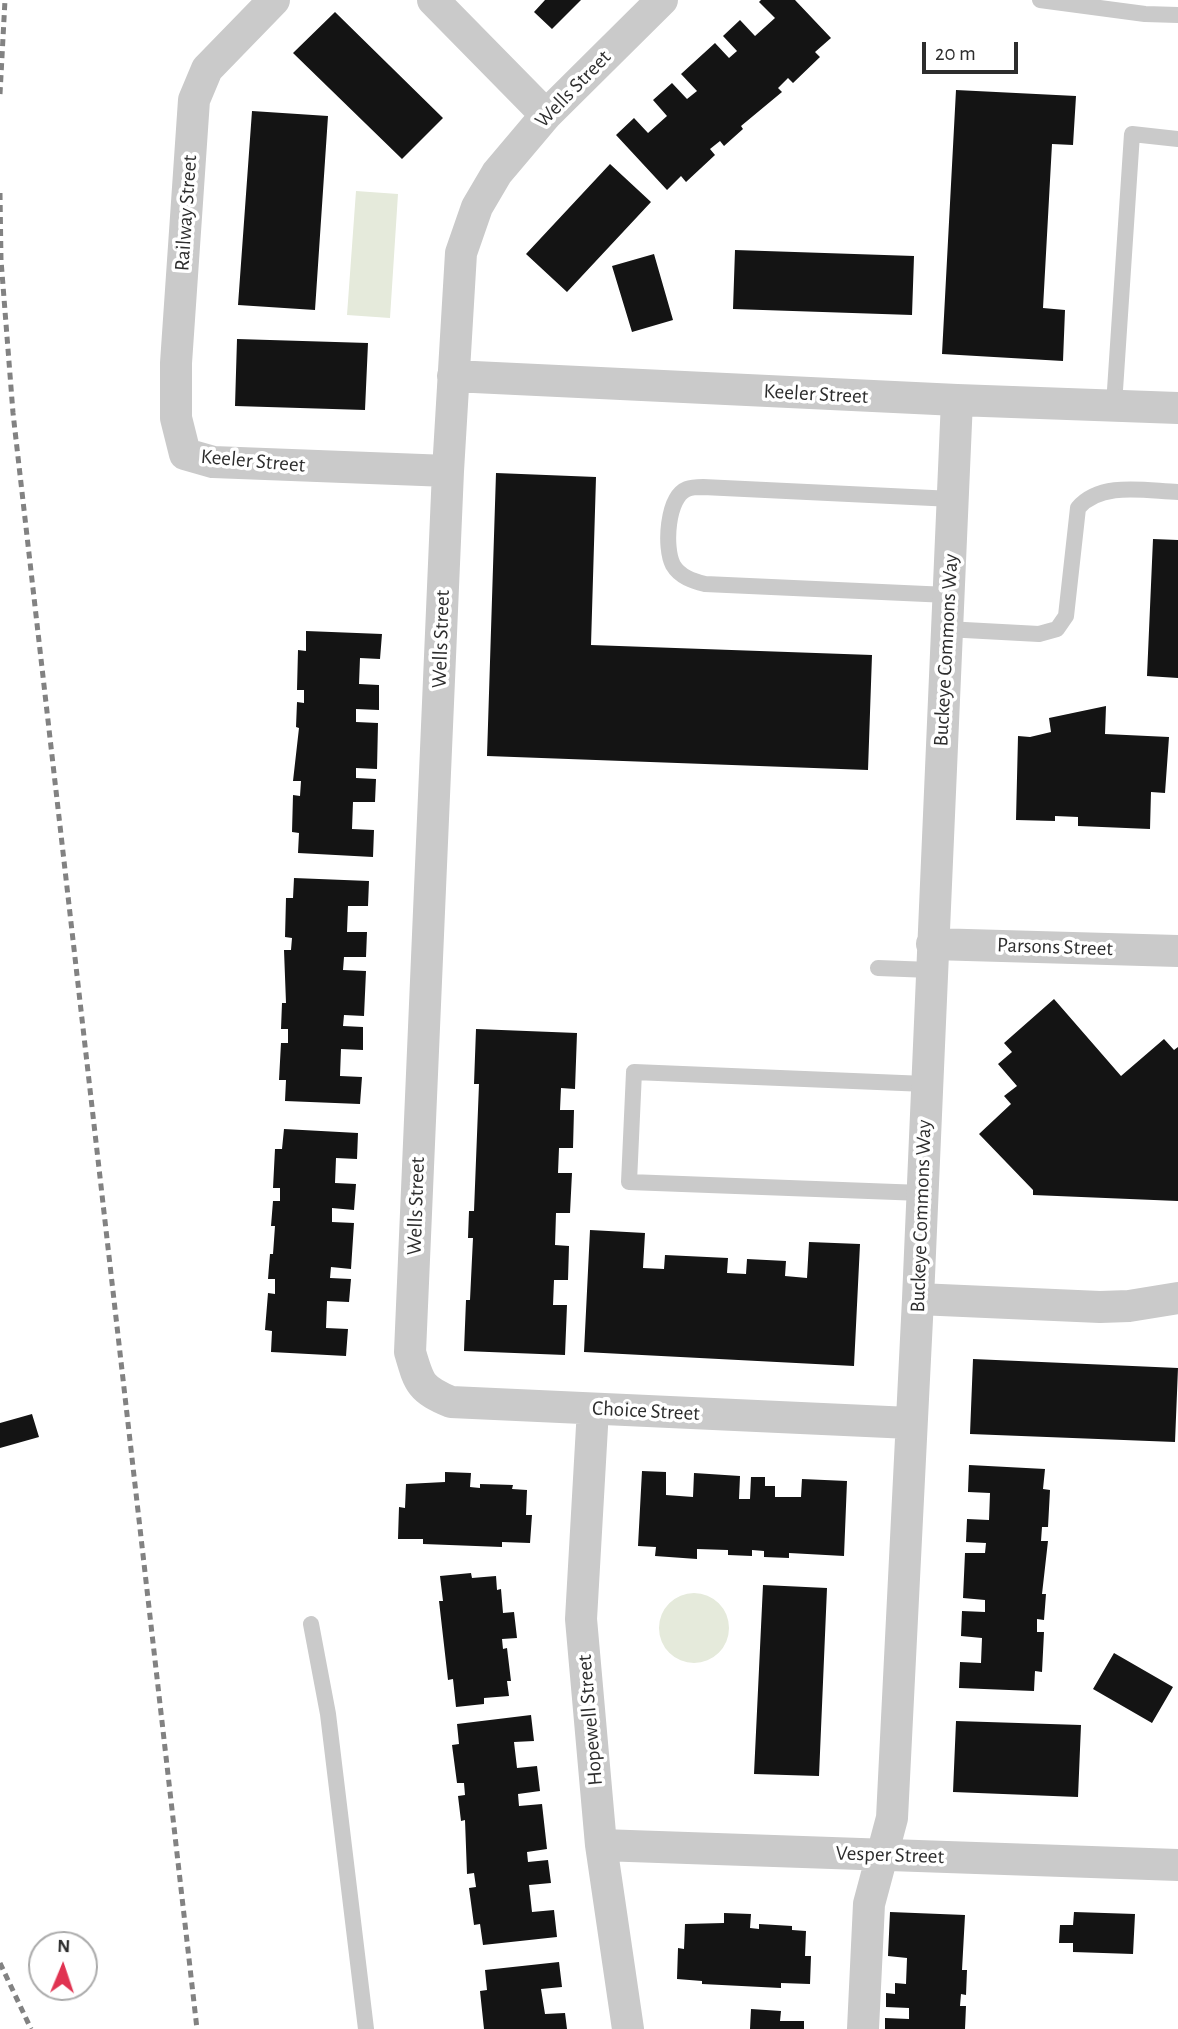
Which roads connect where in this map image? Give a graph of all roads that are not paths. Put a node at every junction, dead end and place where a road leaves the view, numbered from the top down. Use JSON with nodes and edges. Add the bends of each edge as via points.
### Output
{"nodes":[{"id":1,"x":274,"y":0,"type":"edge"},
{"id":2,"x":433,"y":0,"type":"edge"},
{"id":3,"x":662,"y":0,"type":"edge"},
{"id":4,"x":1040,"y":0,"type":"edge"},
{"id":5,"x":1178,"y":15,"type":"edge"},
{"id":6,"x":546,"y":115,"type":"junction"},
{"id":7,"x":1178,"y":139,"type":"edge"},
{"id":8,"x":453,"y":376,"type":"junction"},
{"id":9,"x":957,"y":400,"type":"junction"},
{"id":10,"x":1114,"y":405,"type":"junction"},
{"id":11,"x":1178,"y":408,"type":"edge"},
{"id":12,"x":185,"y":454,"type":"joint"},
{"id":13,"x":449,"y":471,"type":"junction"},
{"id":14,"x":1178,"y":492,"type":"edge"},
{"id":15,"x":953,"y":499,"type":"junction"},
{"id":16,"x":948,"y":594,"type":"junction"},
{"id":17,"x":946,"y":629,"type":"junction"},
{"id":18,"x":1178,"y":951,"type":"edge"},
{"id":19,"x":932,"y":957,"type":"junction"},
{"id":20,"x":878,"y":968,"type":"dead end"},
{"id":21,"x":926,"y":1084,"type":"junction"},
{"id":22,"x":922,"y":1194,"type":"junction"},
{"id":23,"x":918,"y":1298,"type":"junction"},
{"id":24,"x":1178,"y":1298,"type":"edge"},
{"id":25,"x":410,"y":1352,"type":"joint"},
{"id":26,"x":593,"y":1409,"type":"junction"},
{"id":27,"x":910,"y":1423,"type":"junction"},
{"id":28,"x":311,"y":1624,"type":"dead end"},
{"id":29,"x":601,"y":1845,"type":"junction"},
{"id":30,"x":881,"y":1855,"type":"junction"},
{"id":31,"x":1178,"y":1866,"type":"edge"},
{"id":32,"x":366,"y":2029,"type":"edge"},
{"id":33,"x":628,"y":2029,"type":"edge"},
{"id":34,"x":863,"y":2029,"type":"edge"}],
"edges":[{"from":1,"to":12,"type":"street","name":"Railway Street","via":[[206,69],[194,100],[176,363],[176,418]]},
{"from":2,"to":6,"type":"street"},
{"from":3,"to":6,"type":"street","name":"Wells Street"},
{"from":4,"to":5,"type":"lane"},
{"from":6,"to":8,"type":"street","name":"Wells Street","via":[[497,173],[477,207],[461,253]]},
{"from":7,"to":10,"type":"lane","via":[[1132,134]]},
{"from":8,"to":9,"type":"street","name":"Keeler Street"},
{"from":8,"to":13,"type":"street","name":"Wells Street"},
{"from":9,"to":10,"type":"street","name":"Keeler Street"},
{"from":9,"to":15,"type":"street","name":"Buckeye Commons Way"},
{"from":10,"to":11,"type":"street","name":"Keeler Street"},
{"from":12,"to":13,"type":"street","name":"Keeler Street","via":[[214,462]]},
{"from":13,"to":25,"type":"street","name":"Wells Street"},
{"from":14,"to":17,"type":"lane","via":[[1114,490],[1087,498],[1078,508],[1066,616],[1057,629],[1039,634]]},
{"from":15,"to":16,"type":"street","name":"Buckeye Commons Way"},
{"from":15,"to":16,"type":"lane","via":[[686,489],[671,512],[669,544],[673,565],[688,580],[705,584]]},
{"from":16,"to":17,"type":"street","name":"Buckeye Commons Way"},
{"from":17,"to":19,"type":"street","name":"Buckeye Commons Way"},
{"from":18,"to":19,"type":"street","name":"Parsons Street"},
{"from":19,"to":20,"type":"lane"},
{"from":19,"to":21,"type":"street","name":"Buckeye Commons Way"},
{"from":21,"to":22,"type":"street","name":"Buckeye Commons Way"},
{"from":21,"to":22,"type":"lane","via":[[634,1072],[629,1182]]},
{"from":22,"to":23,"type":"street","name":"Buckeye Commons Way"},
{"from":23,"to":24,"type":"street","via":[[1100,1307]]},
{"from":23,"to":27,"type":"street","name":"Buckeye Commons Way"},
{"from":25,"to":26,"type":"street","name":"Choice Street","via":[[417,1376],[429,1393],[450,1402]]},
{"from":26,"to":27,"type":"street","name":"Choice Street"},
{"from":26,"to":29,"type":"street","name":"Hopewell Street","via":[[581,1619]]},
{"from":27,"to":30,"type":"street","name":"Buckeye Commons Way","via":[[892,1818]]},
{"from":28,"to":32,"type":"lane","via":[[328,1714]]},
{"from":29,"to":30,"type":"street","name":"Vesper Street"},
{"from":29,"to":33,"type":"street","name":"Hopewell Street"},
{"from":30,"to":31,"type":"street","name":"Vesper Street"},
{"from":30,"to":34,"type":"street","name":"Buckeye Commons Way","via":[[869,1904]]}]}
